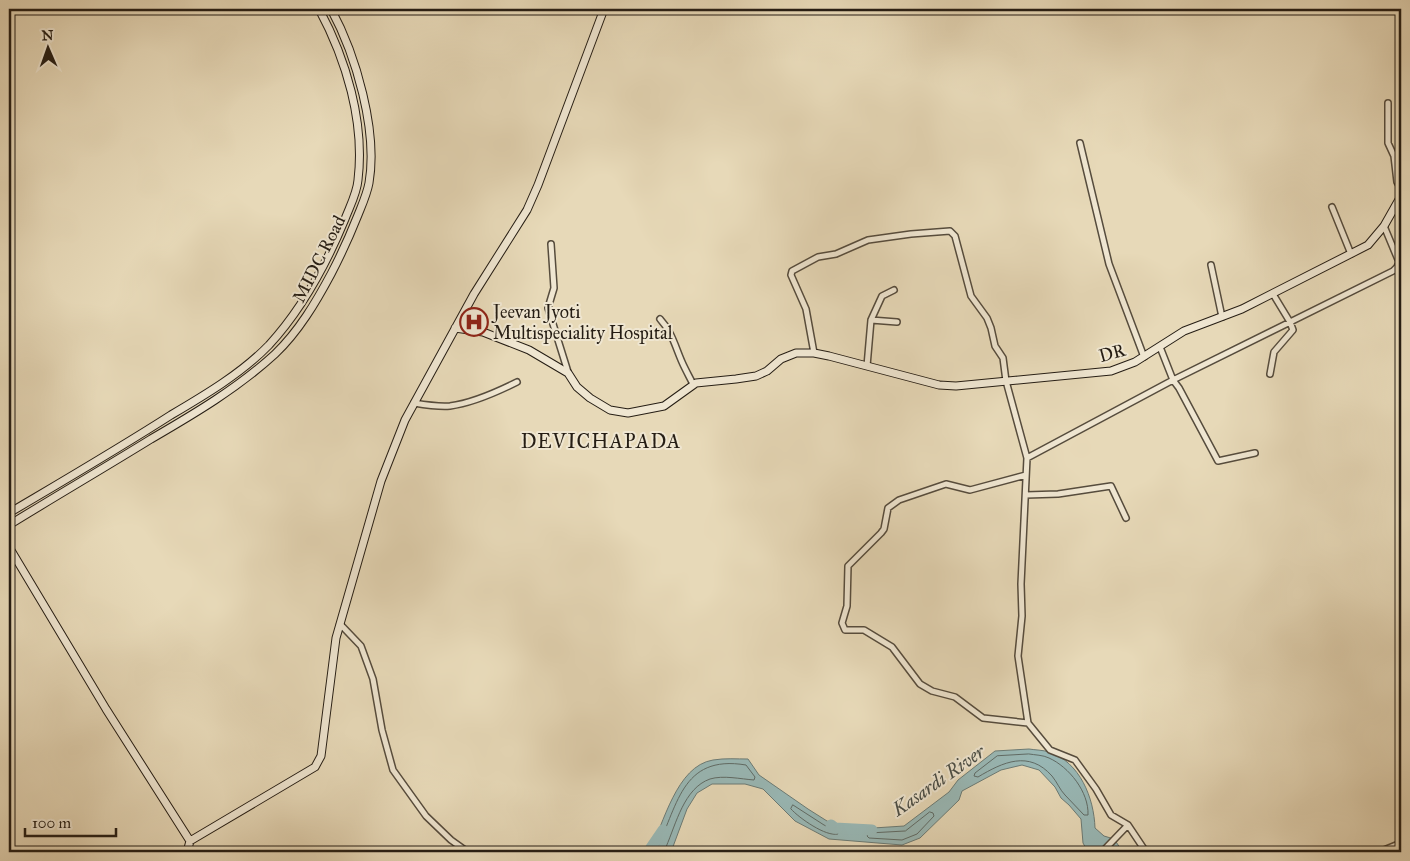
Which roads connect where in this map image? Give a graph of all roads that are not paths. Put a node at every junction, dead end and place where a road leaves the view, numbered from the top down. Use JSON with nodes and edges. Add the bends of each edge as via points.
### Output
{"nodes":[{"id":1,"x":319,"y":9,"type":"edge"},
{"id":2,"x":331,"y":9,"type":"edge"},
{"id":3,"x":604,"y":9,"type":"edge"},
{"id":4,"x":1388,"y":102,"type":"dead end"},
{"id":5,"x":1080,"y":143,"type":"dead end"},
{"id":6,"x":1401,"y":189,"type":"edge"},
{"id":7,"x":1401,"y":196,"type":"edge"},
{"id":8,"x":1332,"y":207,"type":"dead end"},
{"id":9,"x":1384,"y":226,"type":"junction"},
{"id":10,"x":551,"y":244,"type":"dead end"},
{"id":11,"x":1394,"y":250,"type":"junction"},
{"id":12,"x":1401,"y":250,"type":"edge"},
{"id":13,"x":1351,"y":254,"type":"junction"},
{"id":14,"x":1211,"y":265,"type":"dead end"},
{"id":15,"x":894,"y":290,"type":"dead end"},
{"id":16,"x":1273,"y":294,"type":"junction"},
{"id":17,"x":1222,"y":317,"type":"junction"},
{"id":18,"x":660,"y":319,"type":"dead end"},
{"id":19,"x":871,"y":320,"type":"junction"},
{"id":20,"x":897,"y":322,"type":"dead end"},
{"id":21,"x":1290,"y":322,"type":"junction"},
{"id":22,"x":455,"y":328,"type":"junction"},
{"id":23,"x":1160,"y":347,"type":"junction"},
{"id":24,"x":814,"y":353,"type":"junction"},
{"id":25,"x":1144,"y":357,"type":"junction"},
{"id":26,"x":867,"y":366,"type":"junction"},
{"id":27,"x":568,"y":373,"type":"junction"},
{"id":28,"x":1270,"y":374,"type":"dead end"},
{"id":29,"x":1173,"y":380,"type":"junction"},
{"id":30,"x":1006,"y":381,"type":"junction"},
{"id":31,"x":517,"y":382,"type":"dead end"},
{"id":32,"x":693,"y":384,"type":"junction"},
{"id":33,"x":414,"y":403,"type":"junction"},
{"id":34,"x":1255,"y":454,"type":"dead end"},
{"id":35,"x":1027,"y":458,"type":"junction"},
{"id":36,"x":1026,"y":475,"type":"junction"},
{"id":37,"x":1026,"y":495,"type":"junction"},
{"id":38,"x":9,"y":513,"type":"edge"},
{"id":39,"x":1126,"y":518,"type":"dead end"},
{"id":40,"x":9,"y":525,"type":"edge"},
{"id":41,"x":9,"y":547,"type":"edge"},
{"id":42,"x":340,"y":624,"type":"junction"},
{"id":43,"x":1028,"y":724,"type":"junction"},
{"id":44,"x":1128,"y":825,"type":"junction"},
{"id":45,"x":190,"y":841,"type":"junction"},
{"id":46,"x":1401,"y":843,"type":"edge"},
{"id":47,"x":187,"y":852,"type":"edge"},
{"id":48,"x":498,"y":852,"type":"edge"},
{"id":49,"x":1102,"y":852,"type":"edge"},
{"id":50,"x":1150,"y":852,"type":"edge"},
{"id":51,"x":1379,"y":852,"type":"edge"}],
"edges":[{"from":1,"to":38,"type":"main road","name":"MIDC Road","via":[[335,41],[351,93],[357,119],[359,168],[354,197],[333,247],[302,306],[268,346],[232,376]]},
{"from":2,"to":40,"type":"main road","name":"MIDC Road","via":[[356,68],[367,118],[370,169],[364,201],[343,252],[311,312],[276,353],[239,384]]},
{"from":3,"to":22,"type":"main road","via":[[527,210]]},
{"from":4,"to":6,"type":"street","via":[[1388,144]]},
{"from":5,"to":25,"type":"street","via":[[1108,264]]},
{"from":7,"to":9,"type":"main road","name":"DR"},
{"from":8,"to":13,"type":"street"},
{"from":9,"to":11,"type":"street"},
{"from":9,"to":13,"type":"main road","name":"DR","via":[[1368,245]]},
{"from":10,"to":27,"type":"street","via":[[554,288],[548,308]]},
{"from":11,"to":12,"type":"street"},
{"from":11,"to":21,"type":"street","via":[[1399,265],[1393,271]]},
{"from":13,"to":16,"type":"main road","name":"DR"},
{"from":14,"to":17,"type":"street"},
{"from":15,"to":19,"type":"street","via":[[882,296]]},
{"from":16,"to":17,"type":"main road","name":"DR"},
{"from":16,"to":21,"type":"street"},
{"from":17,"to":23,"type":"main road","name":"DR","via":[[1184,331]]},
{"from":18,"to":32,"type":"street","via":[[668,327]]},
{"from":19,"to":20,"type":"street"},
{"from":19,"to":26,"type":"street"},
{"from":21,"to":28,"type":"street","via":[[1293,330],[1274,352]]},
{"from":21,"to":29,"type":"street"},
{"from":22,"to":27,"type":"main road","via":[[483,332],[507,341]]},
{"from":22,"to":33,"type":"main road"},
{"from":23,"to":25,"type":"main road","name":"DR"},
{"from":23,"to":29,"type":"street"},
{"from":24,"to":26,"type":"main road","name":"DR"},
{"from":24,"to":30,"type":"street","via":[[808,316],[792,271],[818,257],[836,254],[871,240],[950,231],[955,236],[972,296],[992,330],[995,346],[1002,356]]},
{"from":24,"to":32,"type":"main road","name":"DR","via":[[796,353],[756,376]]},
{"from":25,"to":30,"type":"main road","name":"DR","via":[[1111,371]]},
{"from":26,"to":30,"type":"main road","name":"DR","via":[[939,385]]},
{"from":27,"to":32,"type":"main road","via":[[590,398],[610,410],[628,414],[664,406]]},
{"from":29,"to":34,"type":"street","via":[[1218,461]]},
{"from":29,"to":35,"type":"street"},
{"from":30,"to":35,"type":"street"},
{"from":31,"to":33,"type":"street","via":[[461,404]]},
{"from":33,"to":42,"type":"main road","via":[[381,481]]},
{"from":35,"to":36,"type":"street"},
{"from":36,"to":37,"type":"street"},
{"from":36,"to":43,"type":"street","via":[[970,490],[950,484],[940,485],[890,505],[884,529],[848,566],[847,606],[842,623],[845,630],[864,630],[892,647],[926,688],[955,697],[984,718]]},
{"from":37,"to":39,"type":"street","via":[[1111,486]]},
{"from":37,"to":43,"type":"street","via":[[1018,656]]},
{"from":41,"to":45,"type":"main road"},
{"from":42,"to":45,"type":"main road","via":[[321,756],[315,767]]},
{"from":42,"to":48,"type":"street","via":[[361,646],[373,679],[393,770],[426,816],[451,840],[465,850]]},
{"from":43,"to":44,"type":"street","via":[[1050,750],[1075,760],[1096,788],[1110,815]]},
{"from":44,"to":49,"type":"street"},
{"from":44,"to":50,"type":"street","via":[[1144,849]]},
{"from":45,"to":47,"type":"main road"},
{"from":46,"to":51,"type":"street"}]}
